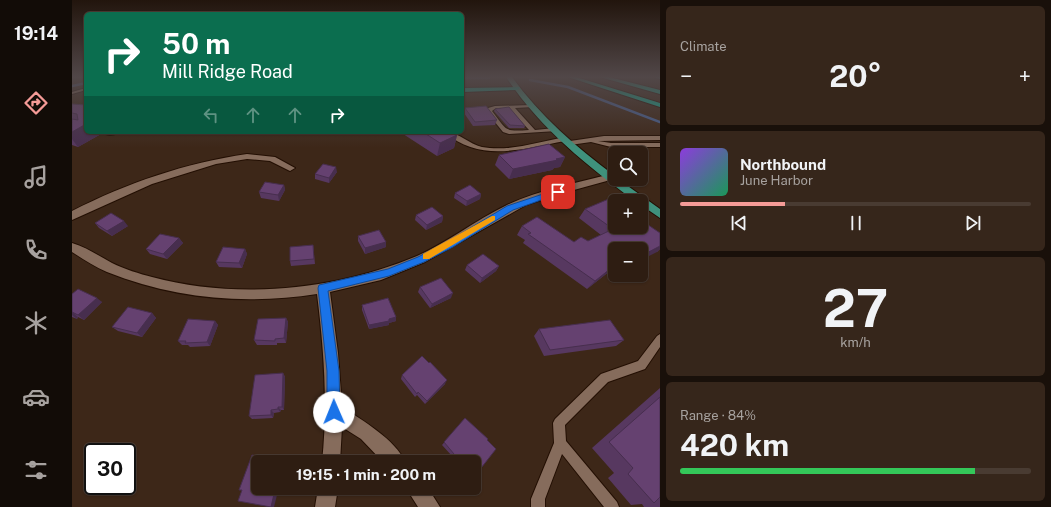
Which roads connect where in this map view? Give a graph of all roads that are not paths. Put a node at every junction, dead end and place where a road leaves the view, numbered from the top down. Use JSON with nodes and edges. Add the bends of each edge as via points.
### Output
{"nodes":[{"id":1,"x":527,"y":101,"type":"edge"},
{"id":2,"x":646,"y":101,"type":"edge"},
{"id":3,"x":660,"y":105,"type":"edge"},
{"id":4,"x":531,"y":106,"type":"junction"},
{"id":5,"x":517,"y":116,"type":"junction"},
{"id":6,"x":555,"y":130,"type":"junction"},
{"id":7,"x":533,"y":131,"type":"junction"},
{"id":8,"x":452,"y":134,"type":"edge"},
{"id":9,"x":660,"y":138,"type":"edge"},
{"id":10,"x":590,"y":140,"type":"junction"},
{"id":11,"x":567,"y":141,"type":"junction"},
{"id":12,"x":660,"y":145,"type":"edge"},
{"id":13,"x":290,"y":168,"type":"dead end"},
{"id":14,"x":608,"y":175,"type":"edge"},
{"id":15,"x":608,"y":178,"type":"edge"},
{"id":16,"x":623,"y":186,"type":"edge"},
{"id":17,"x":660,"y":214,"type":"edge"},
{"id":18,"x":72,"y":216,"type":"edge"},
{"id":19,"x":72,"y":248,"type":"edge"},
{"id":20,"x":323,"y":288,"type":"junction"},
{"id":21,"x":660,"y":339,"type":"edge"},
{"id":22,"x":334,"y":412,"type":"junction"},
{"id":23,"x":560,"y":443,"type":"junction"},
{"id":24,"x":331,"y":455,"type":"edge"},
{"id":25,"x":389,"y":455,"type":"edge"},
{"id":26,"x":327,"y":495,"type":"edge"},
{"id":27,"x":421,"y":495,"type":"edge"},
{"id":28,"x":325,"y":507,"type":"edge"},
{"id":29,"x":430,"y":507,"type":"edge"},
{"id":30,"x":538,"y":507,"type":"edge"},
{"id":31,"x":612,"y":507,"type":"edge"}],
"edges":[{"from":1,"to":4,"type":"main road"},
{"from":2,"to":3,"type":"highway"},
{"from":4,"to":5,"type":"lane"},
{"from":4,"to":6,"type":"main road"},
{"from":5,"to":7,"type":"lane"},
{"from":5,"to":7,"type":"lane","via":[[490,109],[505,131]]},
{"from":6,"to":7,"type":"lane"},
{"from":6,"to":11,"type":"main road"},
{"from":8,"to":11,"type":"lane","via":[[480,148],[503,149]]},
{"from":9,"to":10,"type":"lane"},
{"from":10,"to":11,"type":"lane"},
{"from":10,"to":12,"type":"lane","via":[[611,145]]},
{"from":11,"to":14,"type":"main road"},
{"from":13,"to":18,"type":"street","via":[[279,159],[262,156],[203,164],[127,189]]},
{"from":15,"to":20,"type":"street","via":[[520,204],[421,260],[389,272]]},
{"from":16,"to":17,"type":"main road"},
{"from":19,"to":20,"type":"street","via":[[107,268],[135,279],[205,293],[246,294]]},
{"from":20,"to":22,"type":"street","via":[[333,371]]},
{"from":21,"to":23,"type":"lane","via":[[641,365],[605,378],[559,422]]},
{"from":22,"to":24,"type":"street"},
{"from":22,"to":25,"type":"street","via":[[367,433]]},
{"from":23,"to":30,"type":"lane","via":[[538,499]]},
{"from":23,"to":31,"type":"lane"},
{"from":26,"to":28,"type":"street"},
{"from":27,"to":29,"type":"street"}]}
